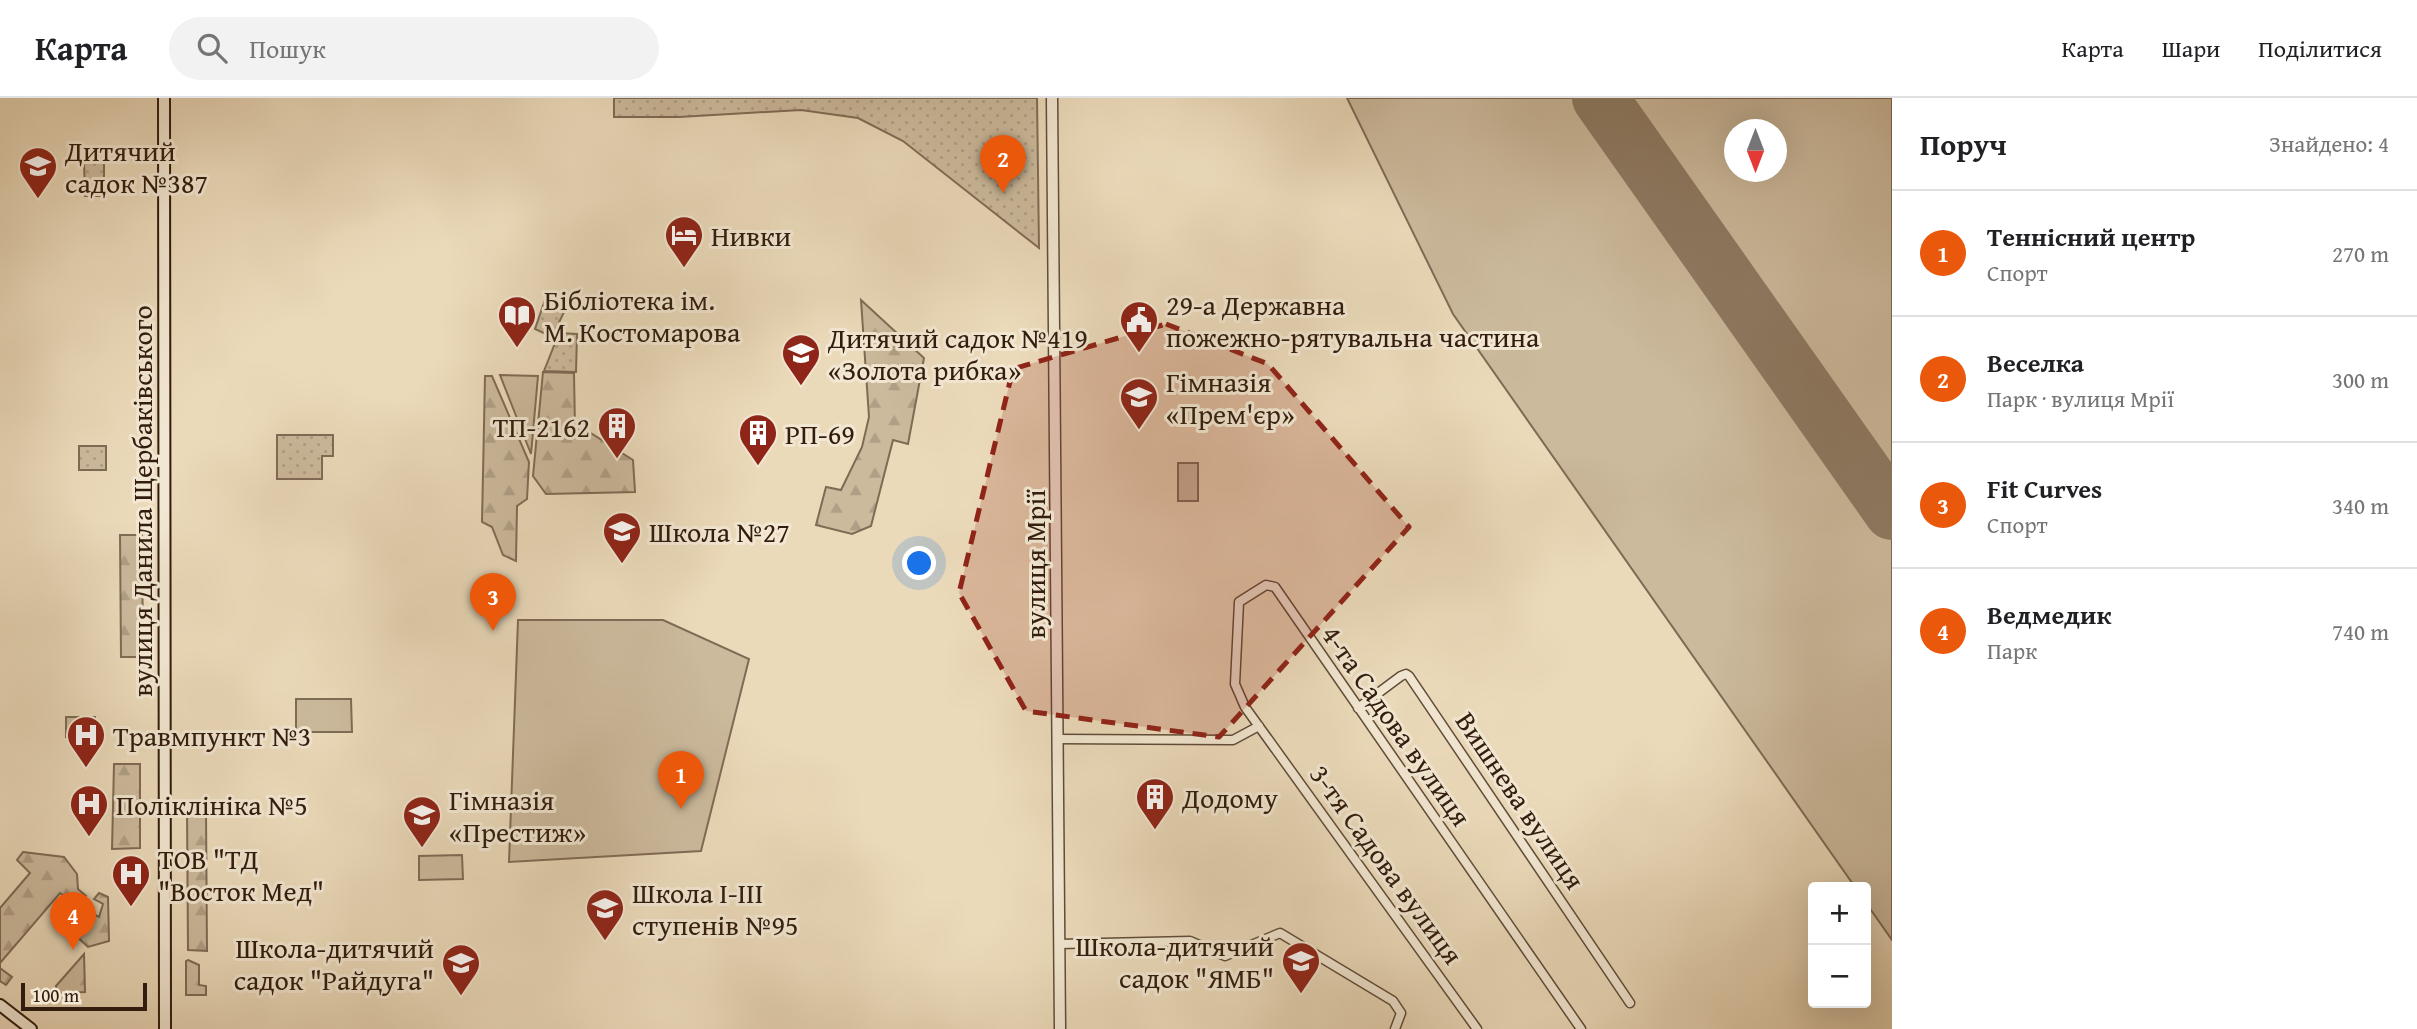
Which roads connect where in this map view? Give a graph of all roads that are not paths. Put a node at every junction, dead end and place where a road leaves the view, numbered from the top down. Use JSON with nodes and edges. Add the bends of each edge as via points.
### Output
{"nodes":[{"id":1,"x":164,"y":98,"type":"edge"},
{"id":2,"x":1052,"y":98,"type":"edge"},
{"id":3,"x":1357,"y":708,"type":"junction"},
{"id":4,"x":1259,"y":726,"type":"junction"},
{"id":5,"x":1058,"y":739,"type":"junction"},
{"id":6,"x":1059,"y":944,"type":"junction"},
{"id":7,"x":1630,"y":1003,"type":"dead end"},
{"id":8,"x":0,"y":1005,"type":"edge"},
{"id":9,"x":31,"y":1029,"type":"edge"},
{"id":10,"x":165,"y":1029,"type":"edge"},
{"id":11,"x":1060,"y":1029,"type":"edge"},
{"id":12,"x":1395,"y":1029,"type":"edge"},
{"id":13,"x":1477,"y":1029,"type":"edge"},
{"id":14,"x":1581,"y":1029,"type":"edge"}],
"edges":[{"from":1,"to":10,"type":"main road","name":"вулиця Данила Щербаківського"},
{"from":2,"to":5,"type":"street","name":"вулиця Мрії"},
{"from":3,"to":4,"type":"street","name":"4-та Садова вулиця","via":[[1275,587],[1266,585],[1238,604],[1235,684]]},
{"from":3,"to":7,"type":"street","name":"Вишнева вулиця","via":[[1401,676],[1409,676]]},
{"from":3,"to":14,"type":"street","name":"4-та Садова вулиця"},
{"from":4,"to":5,"type":"street","via":[[1233,740]]},
{"from":4,"to":13,"type":"street","name":"3-тя Садова вулиця"},
{"from":5,"to":6,"type":"street","name":"вулиця Мрії"},
{"from":6,"to":11,"type":"street","name":"вулиця Мрії"},
{"from":6,"to":12,"type":"street","via":[[1190,941],[1225,956],[1280,933],[1393,1001],[1401,1013]]},
{"from":8,"to":9,"type":"main road"}]}
